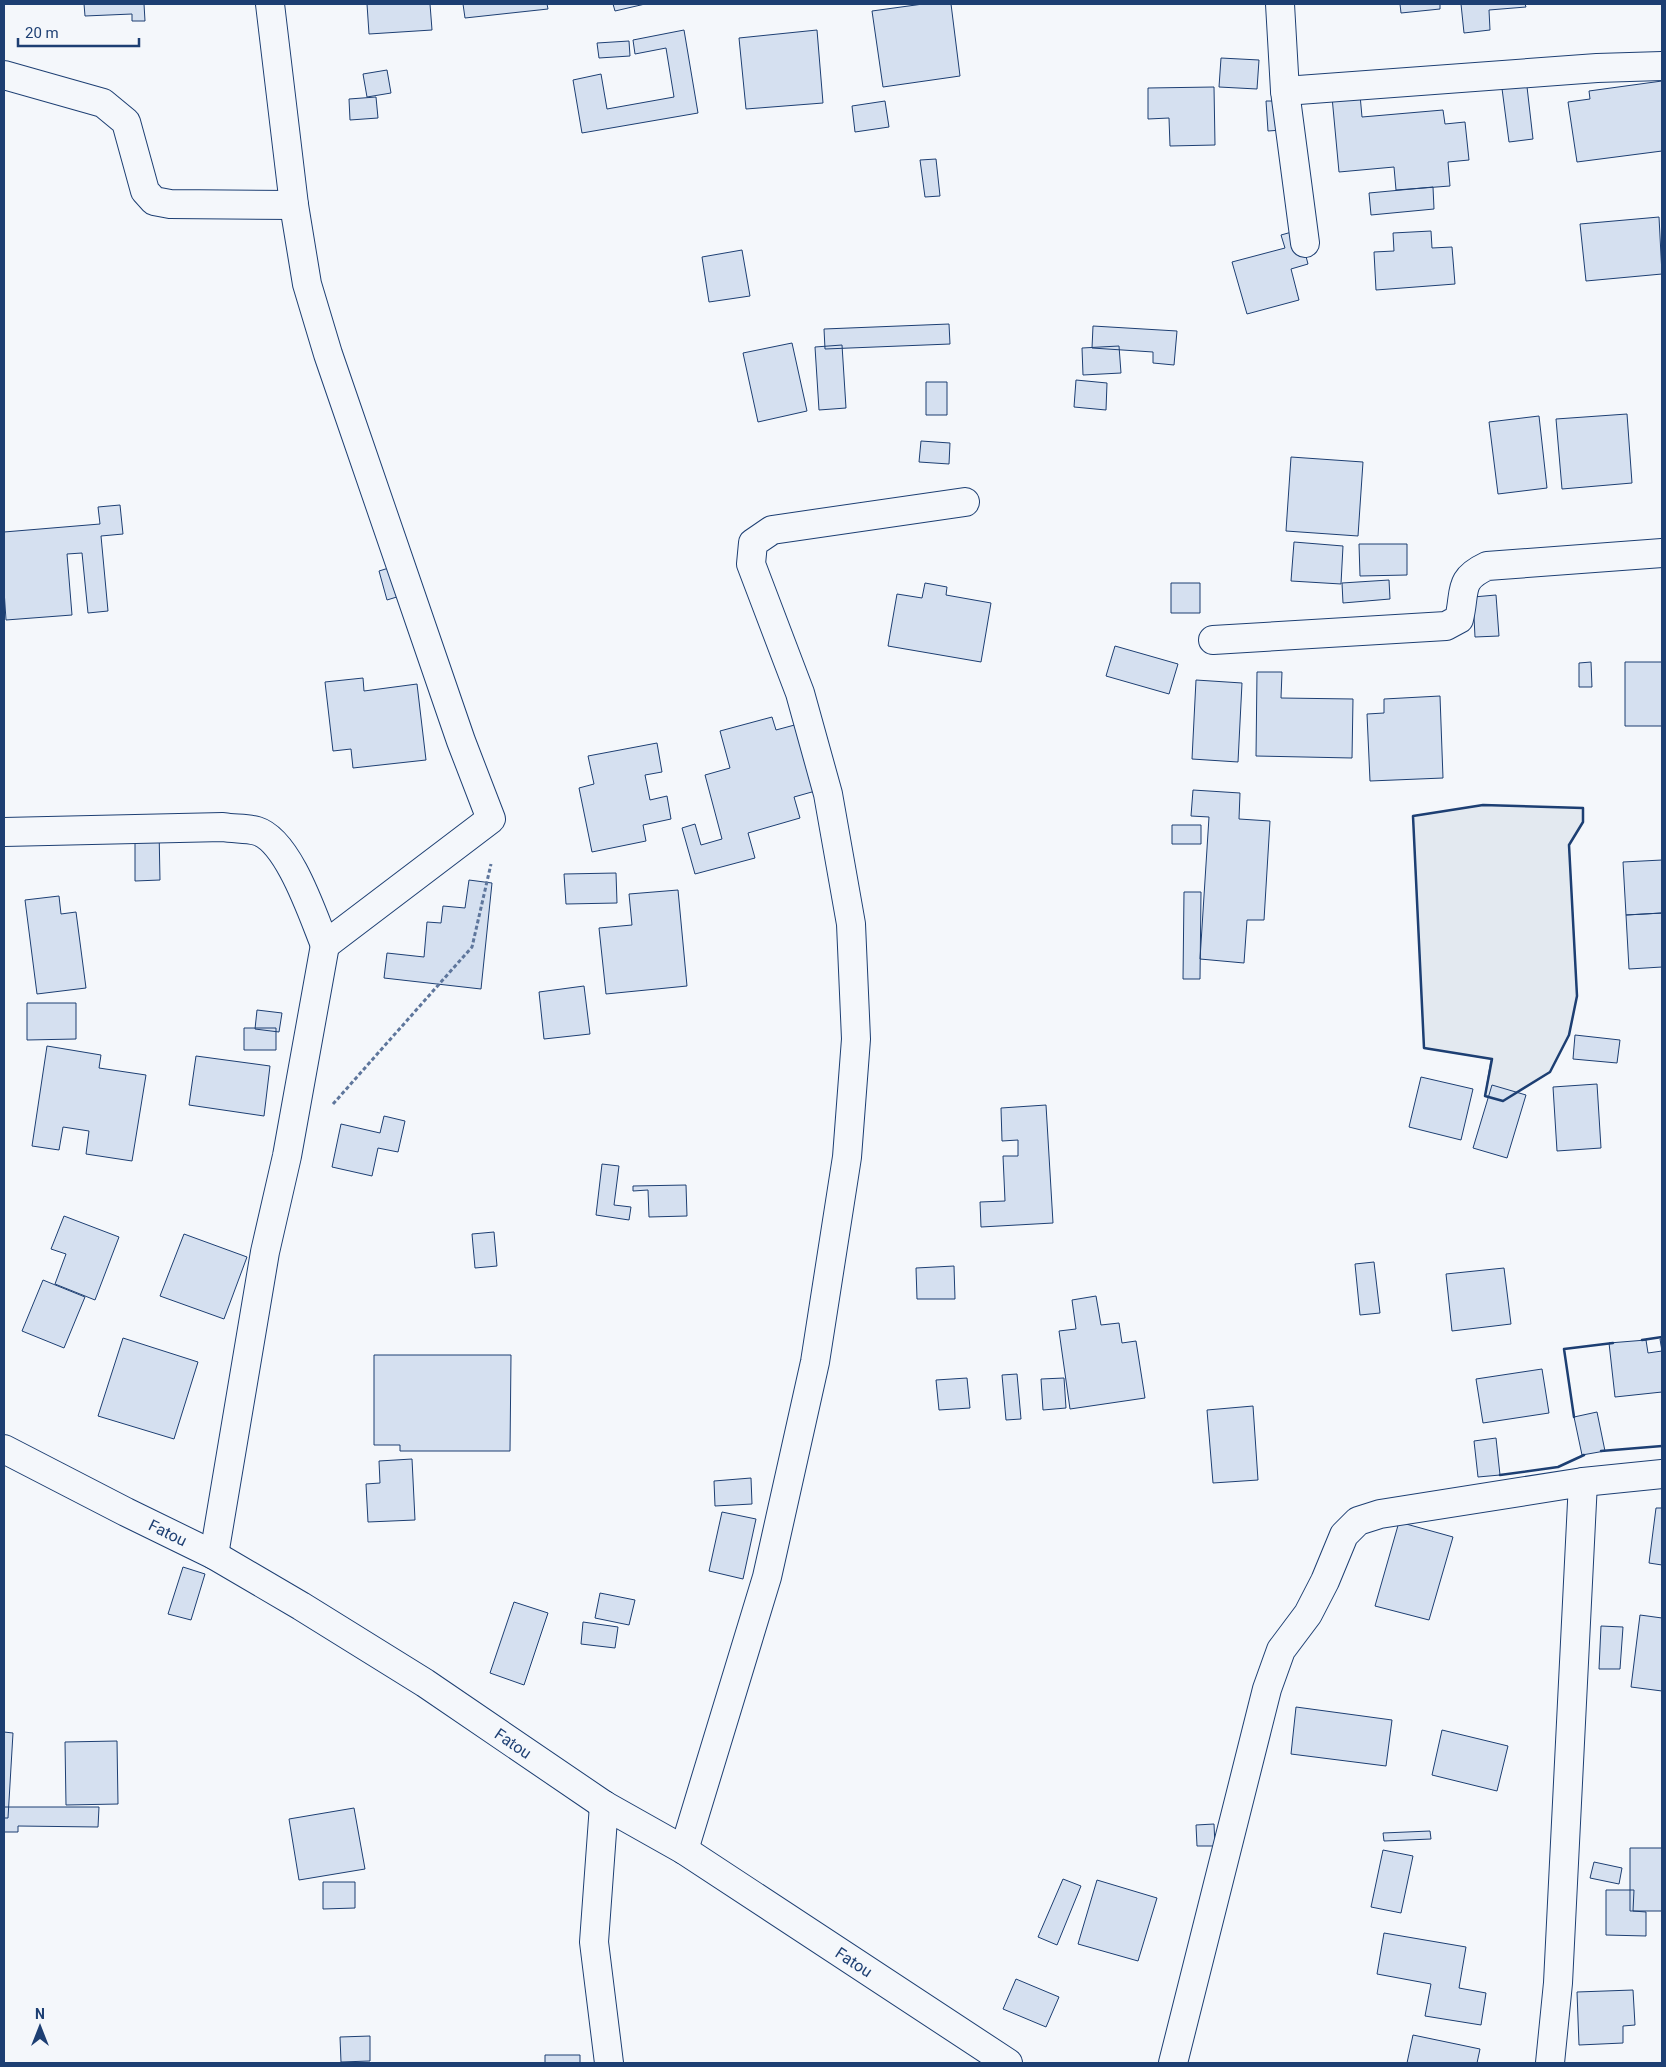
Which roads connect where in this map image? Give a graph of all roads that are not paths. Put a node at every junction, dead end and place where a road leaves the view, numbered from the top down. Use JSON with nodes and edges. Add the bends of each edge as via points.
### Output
{"nodes":[{"id":1,"x":270,"y":4,"type":"edge"},
{"id":2,"x":1280,"y":4,"type":"edge"},
{"id":3,"x":1662,"y":66,"type":"edge"},
{"id":4,"x":4,"y":75,"type":"edge"},
{"id":5,"x":1285,"y":91,"type":"junction"},
{"id":6,"x":294,"y":204,"type":"junction"},
{"id":7,"x":1305,"y":243,"type":"dead end"},
{"id":8,"x":965,"y":502,"type":"dead end"},
{"id":9,"x":1662,"y":553,"type":"edge"},
{"id":10,"x":1212,"y":640,"type":"dead end"},
{"id":11,"x":4,"y":832,"type":"edge"},
{"id":12,"x":325,"y":945,"type":"junction"},
{"id":13,"x":4,"y":1449,"type":"edge"},
{"id":14,"x":1662,"y":1474,"type":"edge"},
{"id":15,"x":1583,"y":1482,"type":"junction"},
{"id":16,"x":214,"y":1555,"type":"junction"},
{"id":17,"x":604,"y":1805,"type":"junction"},
{"id":18,"x":684,"y":1850,"type":"junction"},
{"id":19,"x":609,"y":2063,"type":"edge"},
{"id":20,"x":1008,"y":2063,"type":"edge"},
{"id":21,"x":1173,"y":2063,"type":"edge"},
{"id":22,"x":1550,"y":2063,"type":"edge"}],
"edges":[{"from":1,"to":6,"type":"street"},
{"from":2,"to":5,"type":"street"},
{"from":3,"to":5,"type":"street"},
{"from":4,"to":6,"type":"street","via":[[103,103],[126,122],[145,191],[154,200],[170,204]]},
{"from":5,"to":7,"type":"street"},
{"from":6,"to":12,"type":"street","via":[[307,284],[328,354],[461,741],[491,819]]},
{"from":8,"to":18,"type":"street","via":[[772,530],[754,543],[751,564],[800,693],[828,794],[851,924],[856,1039],[847,1157],[815,1362],[767,1577]]},
{"from":9,"to":10,"type":"street","via":[[1487,566],[1473,572],[1464,583],[1458,619],[1446,626]]},
{"from":11,"to":12,"type":"street","via":[[223,827],[259,831],[278,846],[300,882]]},
{"from":12,"to":16,"type":"street","via":[[265,1252]]},
{"from":13,"to":16,"type":"street","name":"Fatou"},
{"from":14,"to":15,"type":"street"},
{"from":15,"to":21,"type":"street","via":[[1380,1514],[1358,1521],[1344,1535],[1308,1614],[1281,1650],[1267,1689]]},
{"from":15,"to":22,"type":"street","via":[[1558,1983]]},
{"from":16,"to":17,"type":"street","name":"Fatou","via":[[425,1683]]},
{"from":17,"to":18,"type":"street","name":"Fatou"},
{"from":17,"to":19,"type":"street","via":[[594,1942]]},
{"from":18,"to":20,"type":"street","name":"Fatou"}]}
